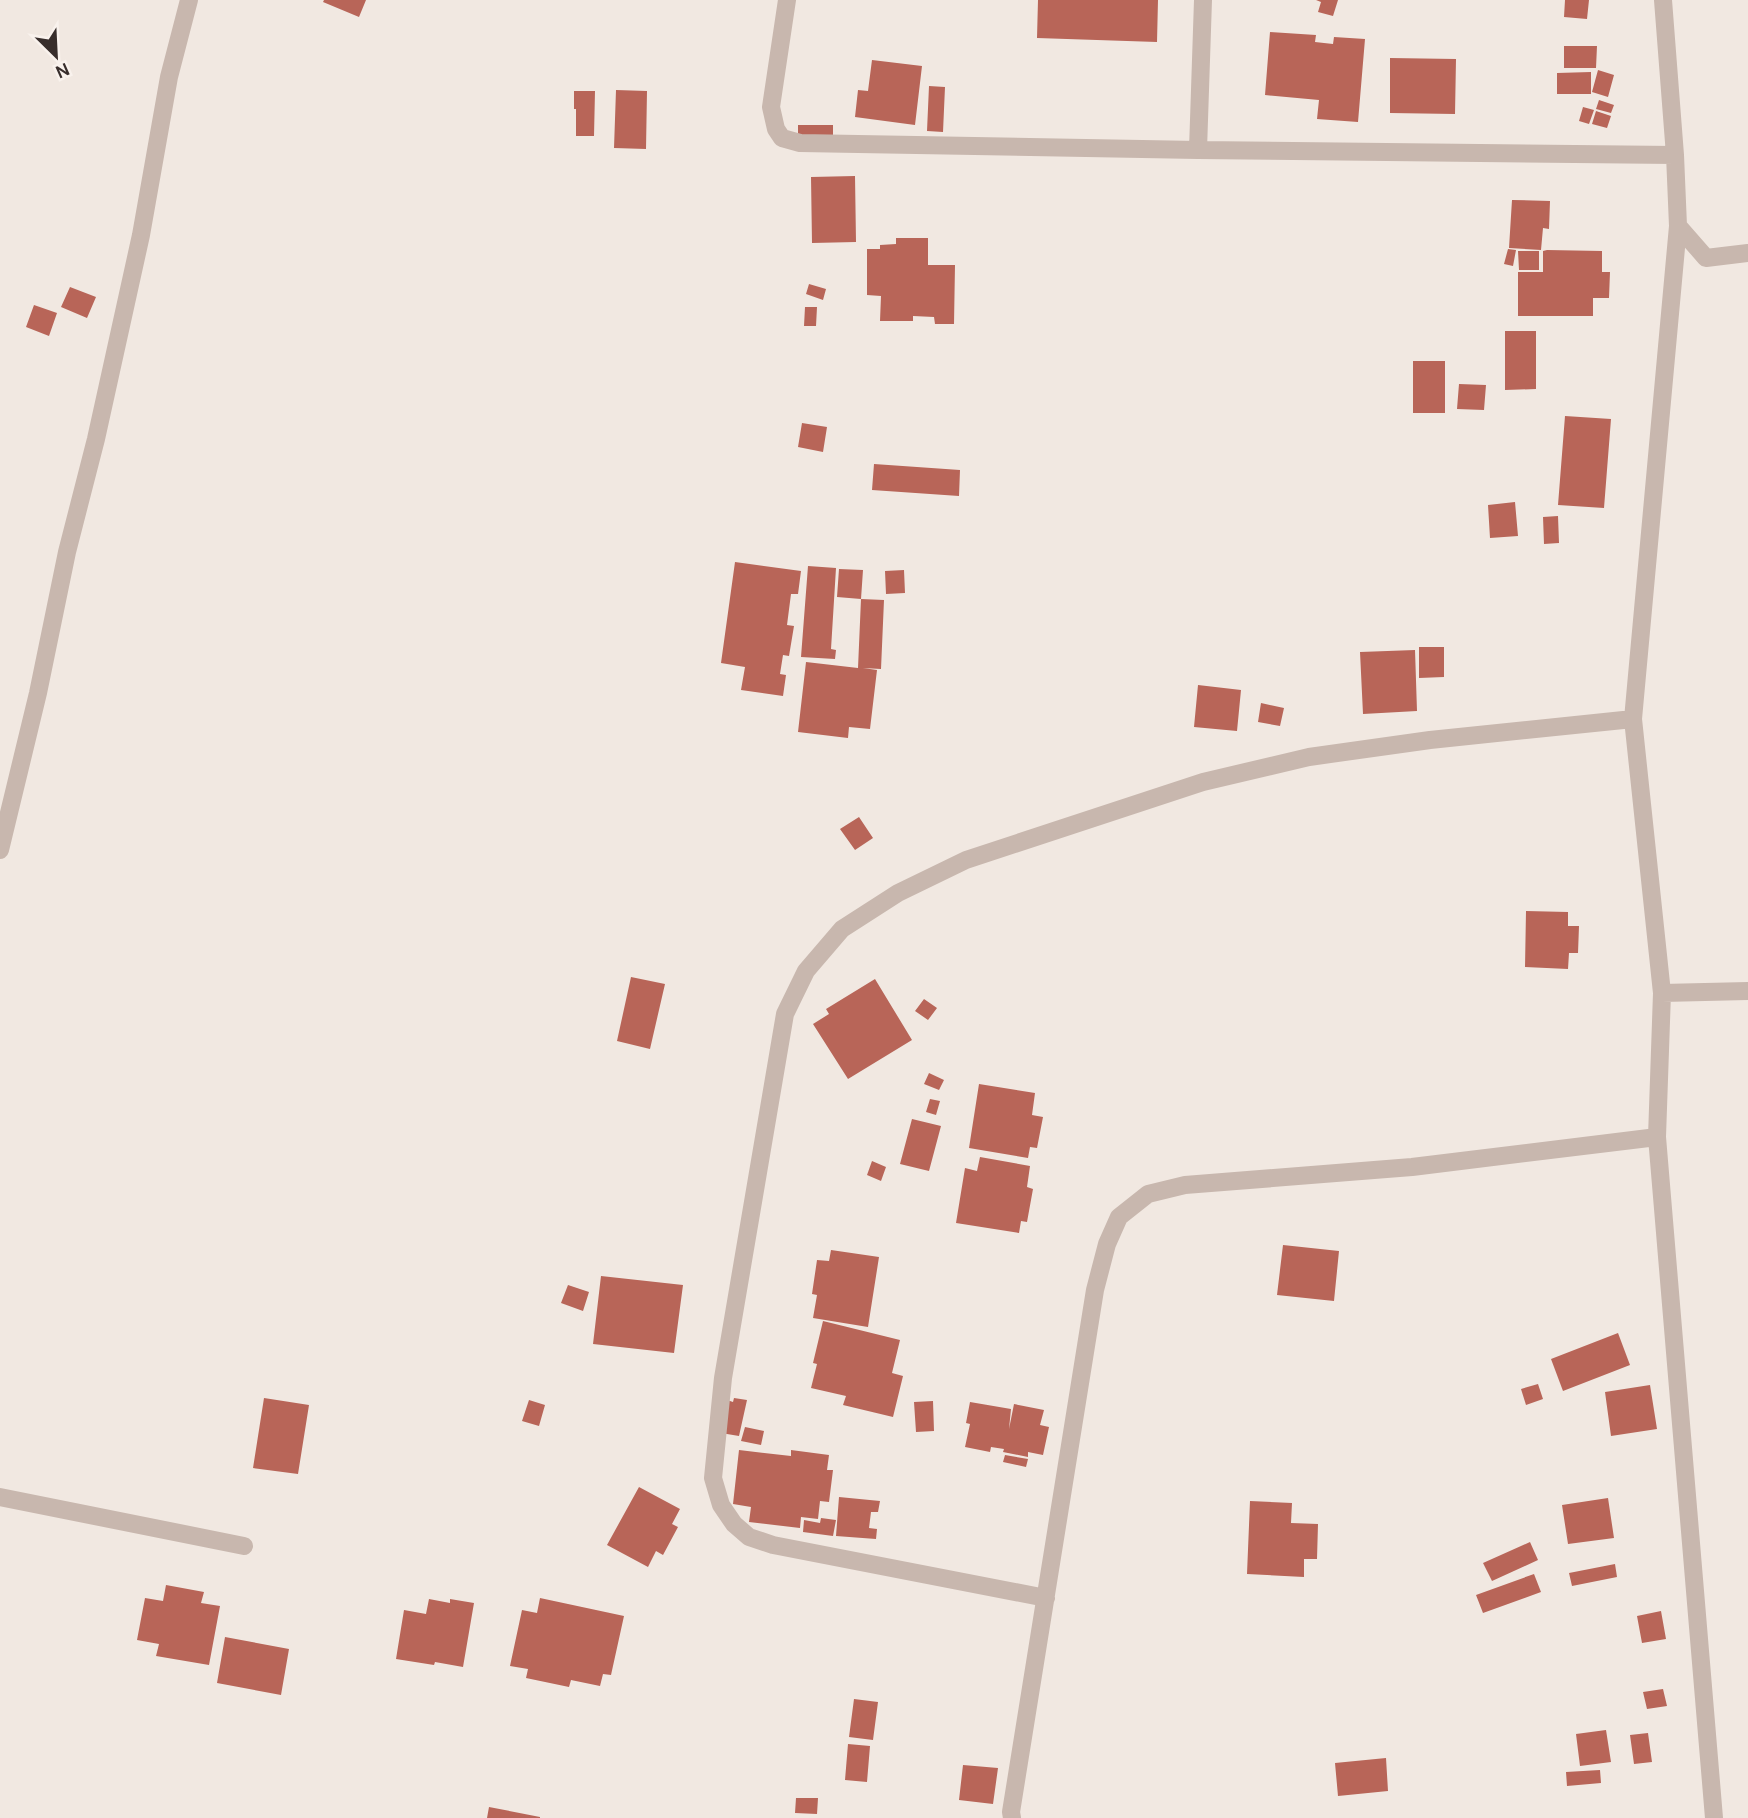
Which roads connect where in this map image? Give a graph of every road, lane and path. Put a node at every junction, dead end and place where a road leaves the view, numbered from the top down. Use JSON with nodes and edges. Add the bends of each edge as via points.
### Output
{"nodes":[{"id":1,"x":189,"y":0,"type":"edge"},
{"id":2,"x":787,"y":0,"type":"edge"},
{"id":3,"x":1203,"y":0,"type":"edge"},
{"id":4,"x":1663,"y":0,"type":"edge"},
{"id":5,"x":1198,"y":150,"type":"junction"},
{"id":6,"x":1675,"y":155,"type":"junction"},
{"id":7,"x":1678,"y":226,"type":"junction"},
{"id":8,"x":1748,"y":253,"type":"edge"},
{"id":9,"x":1633,"y":719,"type":"junction"},
{"id":10,"x":0,"y":850,"type":"edge"},
{"id":11,"x":1748,"y":991,"type":"edge"},
{"id":12,"x":1662,"y":993,"type":"junction"},
{"id":13,"x":1657,"y":1137,"type":"junction"},
{"id":14,"x":0,"y":1497,"type":"edge"},
{"id":15,"x":244,"y":1546,"type":"dead end"},
{"id":16,"x":1046,"y":1598,"type":"junction"},
{"id":17,"x":1012,"y":1818,"type":"edge"},
{"id":18,"x":1714,"y":1818,"type":"edge"}],
"edges":[{"from":1,"to":10,"type":"street","via":[[169,77],[141,234],[96,439]]},
{"from":2,"to":5,"type":"street","via":[[771,107],[782,138],[800,144]]},
{"from":3,"to":5,"type":"street"},
{"from":4,"to":6,"type":"street"},
{"from":5,"to":6,"type":"street"},
{"from":6,"to":7,"type":"street"},
{"from":7,"to":8,"type":"street","via":[[1706,258]]},
{"from":7,"to":9,"type":"street"},
{"from":9,"to":12,"type":"street"},
{"from":9,"to":16,"type":"street","via":[[1309,757],[1203,782],[966,860],[898,893],[842,929],[806,971],[785,1014],[723,1378],[713,1478],[720,1505],[749,1537],[774,1545]]},
{"from":11,"to":12,"type":"street"},
{"from":12,"to":13,"type":"street"},
{"from":13,"to":16,"type":"street","via":[[1412,1167],[1185,1185],[1148,1194],[1119,1217],[1095,1290]]},
{"from":13,"to":18,"type":"street"},
{"from":14,"to":15,"type":"street"},
{"from":16,"to":17,"type":"street"}]}
